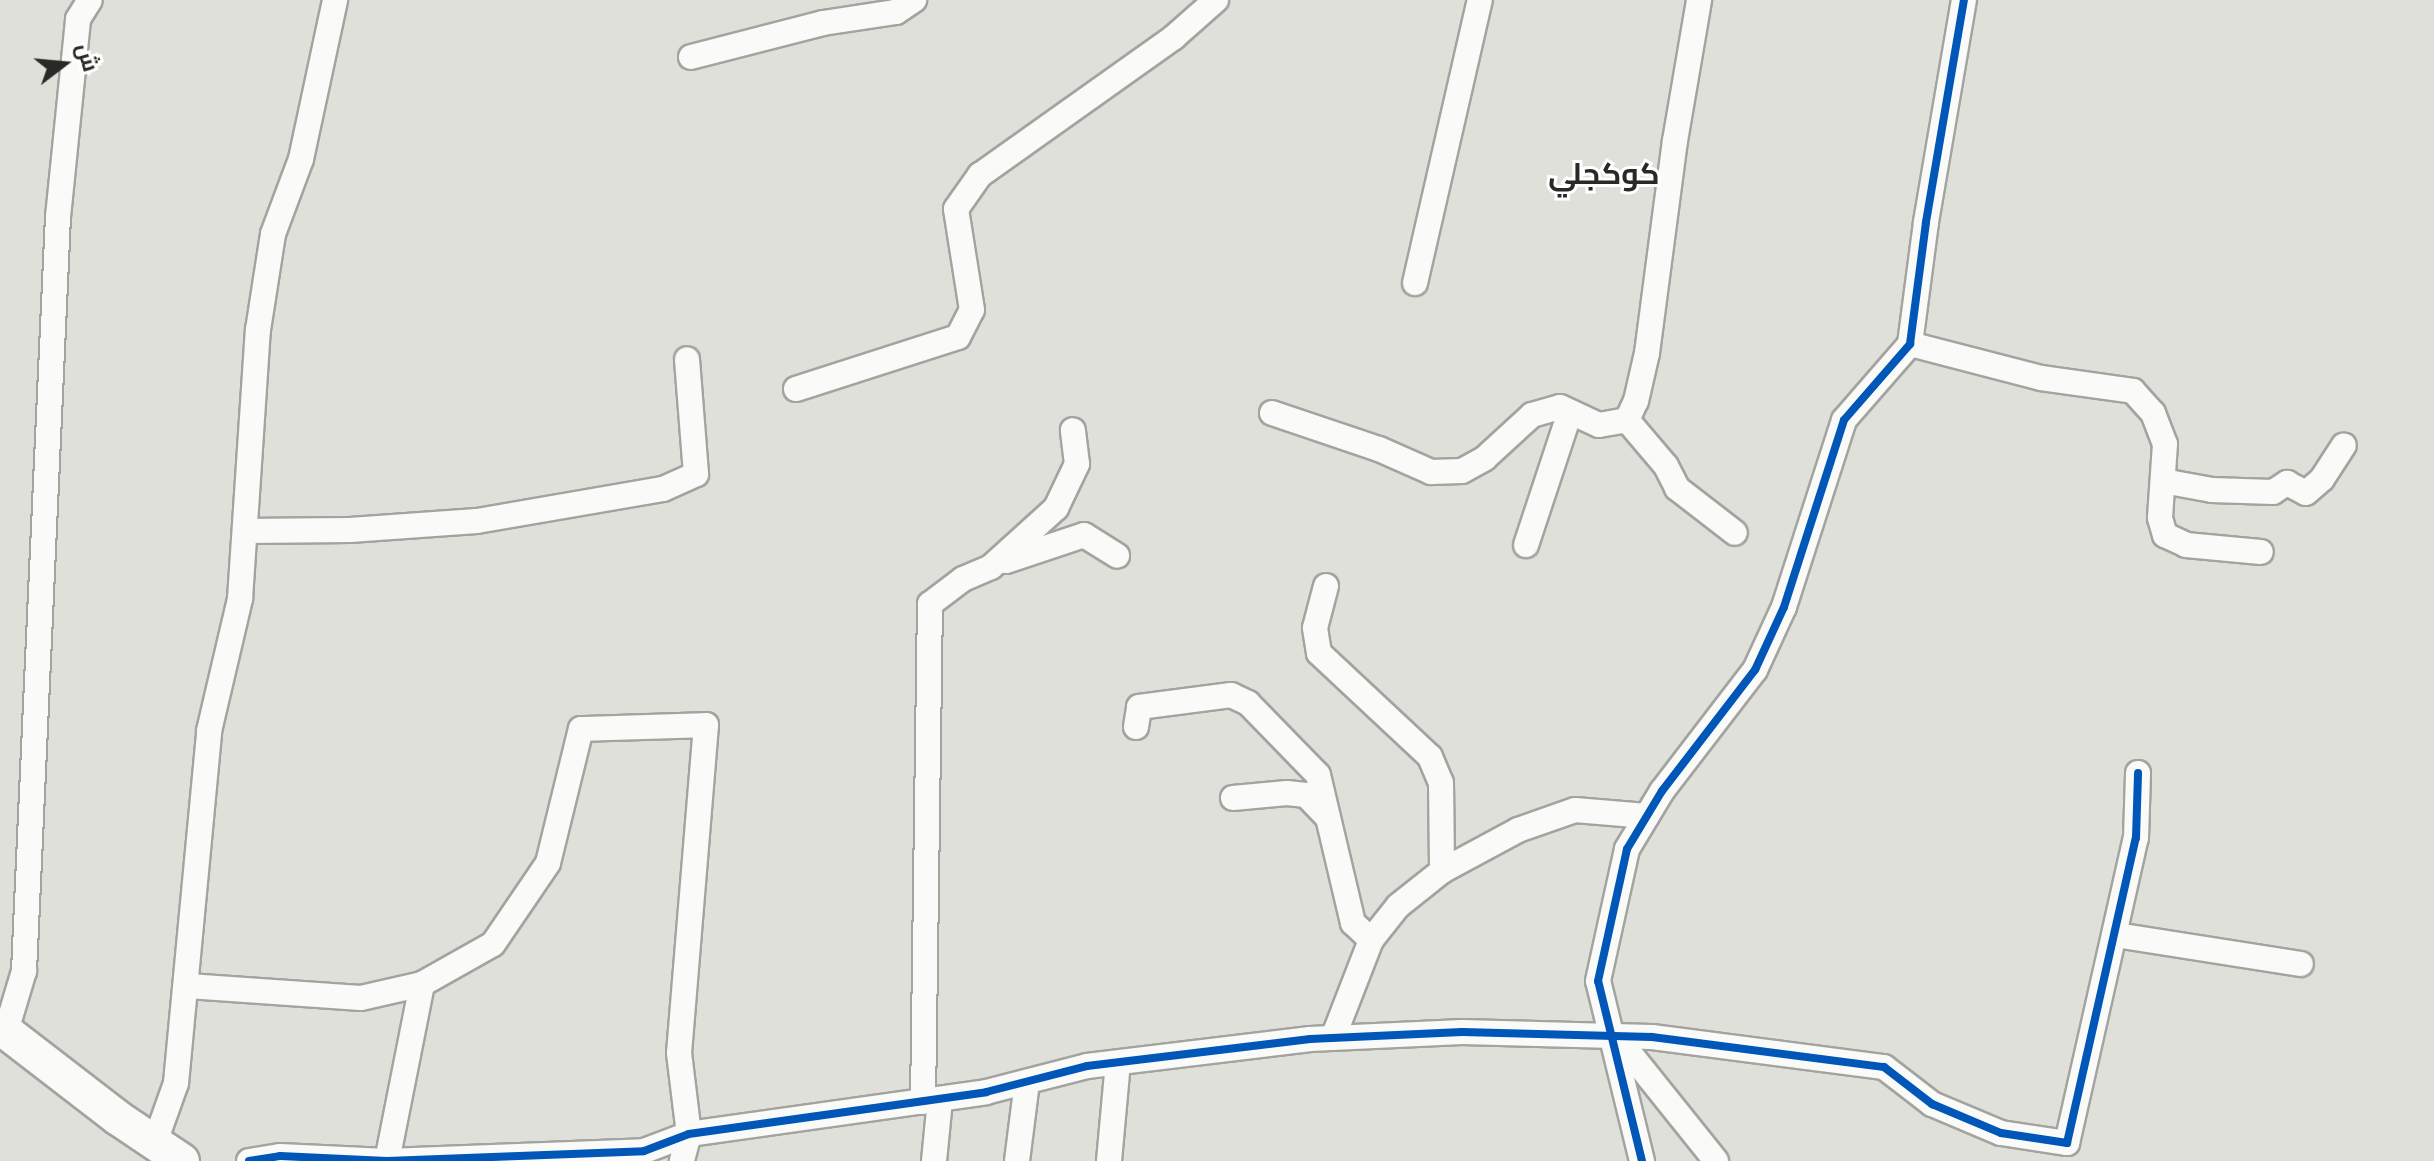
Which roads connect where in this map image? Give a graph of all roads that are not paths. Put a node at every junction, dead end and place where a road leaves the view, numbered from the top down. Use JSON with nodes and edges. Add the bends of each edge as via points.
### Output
{"nodes":[{"id":1,"x":90,"y":0,"type":"edge"},
{"id":2,"x":335,"y":0,"type":"edge"},
{"id":3,"x":914,"y":0,"type":"edge"},
{"id":4,"x":1216,"y":0,"type":"edge"},
{"id":5,"x":1480,"y":0,"type":"edge"},
{"id":6,"x":1699,"y":0,"type":"edge"},
{"id":7,"x":1964,"y":0,"type":"edge"},
{"id":8,"x":691,"y":57,"type":"dead end"},
{"id":9,"x":1415,"y":283,"type":"dead end"},
{"id":10,"x":1910,"y":344,"type":"junction"},
{"id":11,"x":687,"y":359,"type":"dead end"},
{"id":12,"x":796,"y":389,"type":"dead end"},
{"id":13,"x":1570,"y":412,"type":"junction"},
{"id":14,"x":1272,"y":413,"type":"dead end"},
{"id":15,"x":1627,"y":420,"type":"junction"},
{"id":16,"x":1073,"y":430,"type":"dead end"},
{"id":17,"x":2344,"y":445,"type":"dead end"},
{"id":18,"x":2163,"y":481,"type":"junction"},
{"id":19,"x":245,"y":531,"type":"junction"},
{"id":20,"x":1735,"y":533,"type":"dead end"},
{"id":21,"x":1526,"y":545,"type":"dead end"},
{"id":22,"x":2261,"y":552,"type":"dead end"},
{"id":23,"x":1117,"y":556,"type":"dead end"},
{"id":24,"x":991,"y":567,"type":"junction"},
{"id":25,"x":1326,"y":586,"type":"dead end"},
{"id":26,"x":1136,"y":727,"type":"dead end"},
{"id":27,"x":2138,"y":773,"type":"dead end"},
{"id":28,"x":1233,"y":798,"type":"dead end"},
{"id":29,"x":1326,"y":816,"type":"junction"},
{"id":30,"x":1647,"y":816,"type":"junction"},
{"id":31,"x":1442,"y":871,"type":"junction"},
{"id":32,"x":2116,"y":935,"type":"junction"},
{"id":33,"x":1371,"y":940,"type":"junction"},
{"id":34,"x":2301,"y":964,"type":"dead end"},
{"id":35,"x":422,"y":984,"type":"junction"},
{"id":36,"x":188,"y":986,"type":"junction"},
{"id":37,"x":3,"y":1029,"type":"edge"},
{"id":38,"x":1613,"y":1036,"type":"junction"},
{"id":39,"x":1333,"y":1038,"type":"junction"},
{"id":40,"x":1118,"y":1063,"type":"junction"},
{"id":41,"x":1027,"y":1082,"type":"junction"},
{"id":42,"x":932,"y":1101,"type":"junction"},
{"id":43,"x":689,"y":1134,"type":"junction"},
{"id":44,"x":168,"y":1152,"type":"edge"},
{"id":45,"x":249,"y":1161,"type":"edge"},
{"id":46,"x":387,"y":1161,"type":"edge"},
{"id":47,"x":682,"y":1161,"type":"edge"},
{"id":48,"x":934,"y":1161,"type":"edge"},
{"id":49,"x":1017,"y":1161,"type":"edge"},
{"id":50,"x":1109,"y":1161,"type":"edge"},
{"id":51,"x":1642,"y":1161,"type":"edge"},
{"id":52,"x":1716,"y":1161,"type":"edge"}],
"edges":[{"from":1,"to":37,"type":"street","via":[[78,19],[58,217],[24,971]]},
{"from":2,"to":19,"type":"street","via":[[301,159],[273,234],[258,330]]},
{"from":3,"to":8,"type":"street","via":[[896,12],[823,23]]},
{"from":4,"to":12,"type":"street","via":[[1174,37],[980,175],[956,209],[972,310],[958,337]]},
{"from":5,"to":9,"type":"street"},
{"from":6,"to":15,"type":"street","via":[[1647,353]]},
{"from":7,"to":10,"type":"street"},
{"from":10,"to":18,"type":"street","via":[[2041,378],[2133,391],[2153,413],[2165,444]]},
{"from":10,"to":30,"type":"street","via":[[1844,420],[1784,607],[1755,670]]},
{"from":11,"to":19,"type":"street","via":[[696,474],[663,489],[477,521]]},
{"from":13,"to":14,"type":"street","via":[[1560,407],[1532,415],[1485,458],[1462,471],[1431,472]]},
{"from":13,"to":15,"type":"street","via":[[1599,425]]},
{"from":13,"to":21,"type":"street"},
{"from":15,"to":20,"type":"street","via":[[1666,466],[1677,488]]},
{"from":16,"to":24,"type":"street","via":[[1077,464],[1056,508]]},
{"from":17,"to":18,"type":"street","via":[[2306,493],[2287,483],[2273,492],[2212,490]]},
{"from":18,"to":22,"type":"street","via":[[2160,518],[2165,535],[2186,545]]},
{"from":19,"to":36,"type":"street","via":[[240,599],[209,731]]},
{"from":23,"to":24,"type":"street","via":[[1084,535]]},
{"from":24,"to":42,"type":"street","via":[[963,579],[930,604]]},
{"from":25,"to":31,"type":"street","via":[[1315,628],[1319,653],[1430,757],[1441,783]]},
{"from":26,"to":29,"type":"street","via":[[1139,707],[1231,695],[1248,703],[1318,775]]},
{"from":27,"to":32,"type":"street","via":[[2136,838]]},
{"from":28,"to":29,"type":"street","via":[[1306,795]]},
{"from":29,"to":33,"type":"street","via":[[1353,923]]},
{"from":30,"to":31,"type":"street","via":[[1575,810],[1518,830]]},
{"from":30,"to":38,"type":"street","via":[[1627,849],[1598,981]]},
{"from":31,"to":33,"type":"street","via":[[1398,906]]},
{"from":32,"to":34,"type":"street"},
{"from":32,"to":38,"type":"street","via":[[2067,1143],[2001,1133],[1932,1104],[1884,1067]]},
{"from":33,"to":39,"type":"street"},
{"from":35,"to":36,"type":"street","via":[[361,998]]},
{"from":35,"to":43,"type":"street","via":[[493,944],[548,863],[581,729],[706,725],[679,1053]]},
{"from":35,"to":46,"type":"street"},
{"from":36,"to":44,"type":"street"},
{"from":37,"to":44,"type":"street"},
{"from":38,"to":39,"type":"street","via":[[1462,1032]]},
{"from":38,"to":51,"type":"street"},
{"from":38,"to":52,"type":"street"},
{"from":39,"to":40,"type":"street"},
{"from":40,"to":41,"type":"street"},
{"from":40,"to":50,"type":"street"},
{"from":41,"to":42,"type":"street"},
{"from":41,"to":49,"type":"street"},
{"from":42,"to":43,"type":"street"},
{"from":42,"to":48,"type":"street"},
{"from":43,"to":46,"type":"street","via":[[644,1151]]},
{"from":43,"to":47,"type":"street"},
{"from":45,"to":46,"type":"street","via":[[280,1156]]}]}
